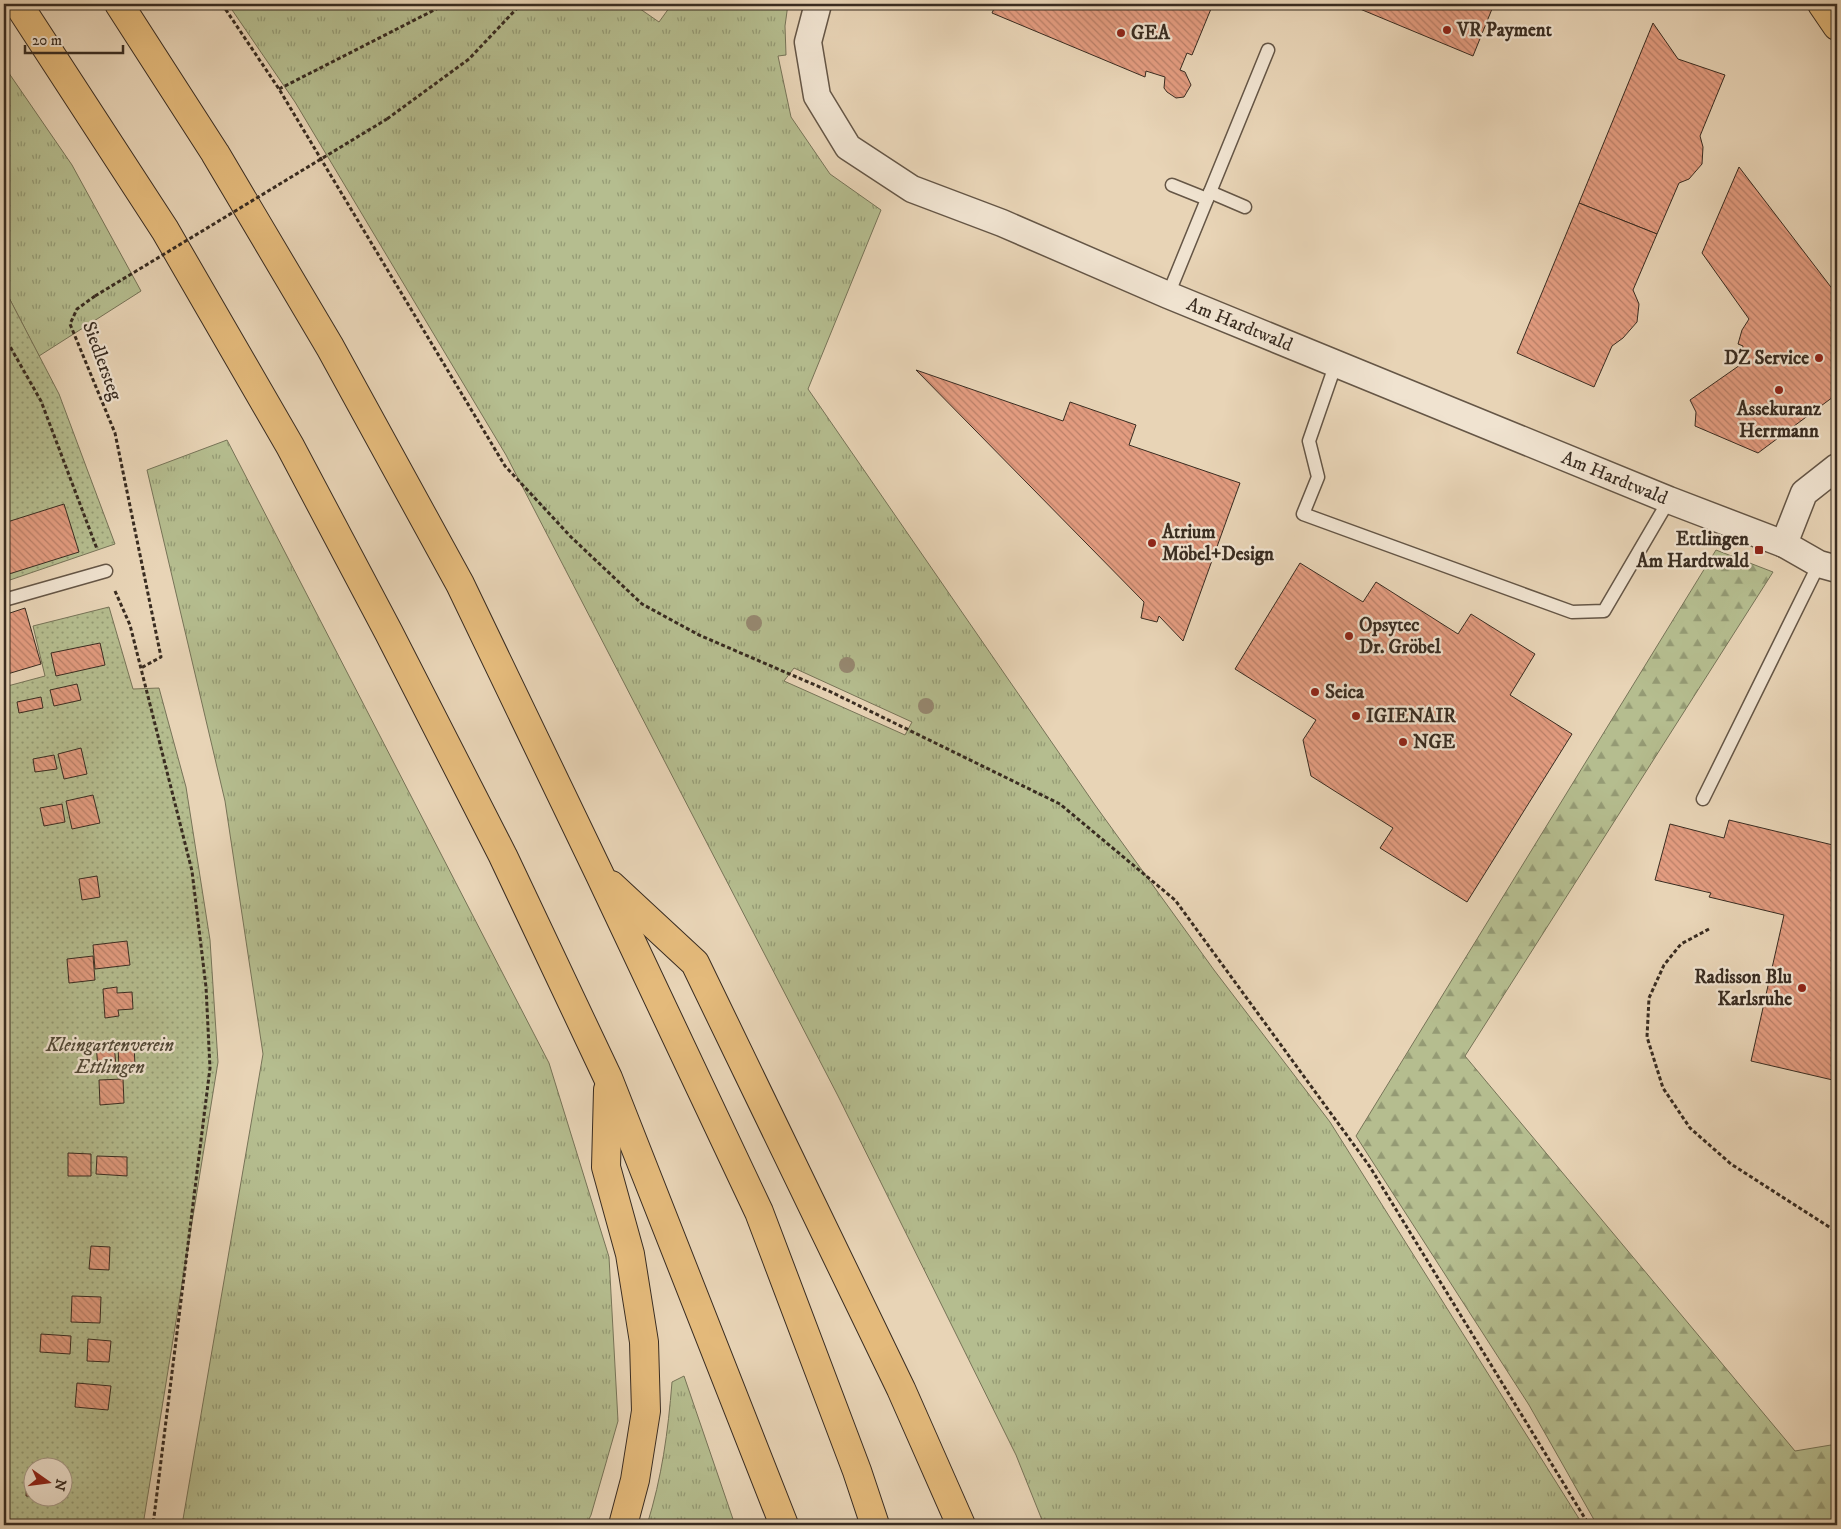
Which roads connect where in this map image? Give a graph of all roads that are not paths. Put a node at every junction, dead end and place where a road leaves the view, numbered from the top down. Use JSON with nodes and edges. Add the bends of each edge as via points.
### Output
{"nodes":[{"id":1,"x":18,"y":4,"type":"edge"},
{"id":2,"x":119,"y":4,"type":"edge"},
{"id":3,"x":818,"y":4,"type":"edge"},
{"id":4,"x":1822,"y":4,"type":"edge"},
{"id":5,"x":1837,"y":26,"type":"edge"},
{"id":6,"x":1268,"y":50,"type":"dead end"},
{"id":7,"x":1172,"y":185,"type":"dead end"},
{"id":8,"x":1208,"y":196,"type":"junction"},
{"id":9,"x":1245,"y":207,"type":"dead end"},
{"id":10,"x":1168,"y":295,"type":"junction"},
{"id":11,"x":1336,"y":362,"type":"junction"},
{"id":12,"x":1837,"y":466,"type":"edge"},
{"id":13,"x":1669,"y":500,"type":"junction"},
{"id":14,"x":1784,"y":544,"type":"junction"},
{"id":15,"x":1828,"y":567,"type":"edge"},
{"id":16,"x":106,"y":571,"type":"road end"},
{"id":17,"x":4,"y":600,"type":"edge"},
{"id":18,"x":1703,"y":800,"type":"dead end"},
{"id":19,"x":599,"y":873,"type":"junction"},
{"id":20,"x":608,"y":1078,"type":"junction"},
{"id":21,"x":623,"y":1525,"type":"edge"},
{"id":22,"x":784,"y":1525,"type":"edge"},
{"id":23,"x":875,"y":1525,"type":"edge"},
{"id":24,"x":961,"y":1525,"type":"edge"}],
"edges":[{"from":1,"to":20,"type":"highway","via":[[165,230],[290,446],[390,633],[503,856]]},
{"from":2,"to":19,"type":"highway","via":[[215,153],[330,347],[460,584]]},
{"from":3,"to":10,"type":"street","name":"Am Hardtwald","via":[[808,42],[817,96],[848,147],[912,189],[1002,222]]},
{"from":4,"to":5,"type":"highway"},
{"from":6,"to":8,"type":"lane"},
{"from":7,"to":8,"type":"lane"},
{"from":8,"to":9,"type":"lane"},
{"from":8,"to":10,"type":"lane"},
{"from":10,"to":11,"type":"street","name":"Am Hardtwald"},
{"from":11,"to":13,"type":"street","name":"Am Hardtwald"},
{"from":11,"to":13,"type":"lane","via":[[1309,441],[1318,477],[1304,514],[1572,612],[1604,611]]},
{"from":12,"to":14,"type":"street","via":[[1804,493]]},
{"from":13,"to":14,"type":"street","name":"Am Hardtwald"},
{"from":14,"to":15,"type":"street","name":"Am Hardtwald"},
{"from":15,"to":18,"type":"lane"},
{"from":16,"to":17,"type":"lane"},
{"from":19,"to":23,"type":"highway","via":[[759,1212]]},
{"from":19,"to":24,"type":"highway","via":[[694,963],[901,1389]]},
{"from":20,"to":21,"type":"highway","via":[[606,1167],[630,1254],[644,1342],[646,1411],[635,1480]]},
{"from":20,"to":22,"type":"highway"}]}
